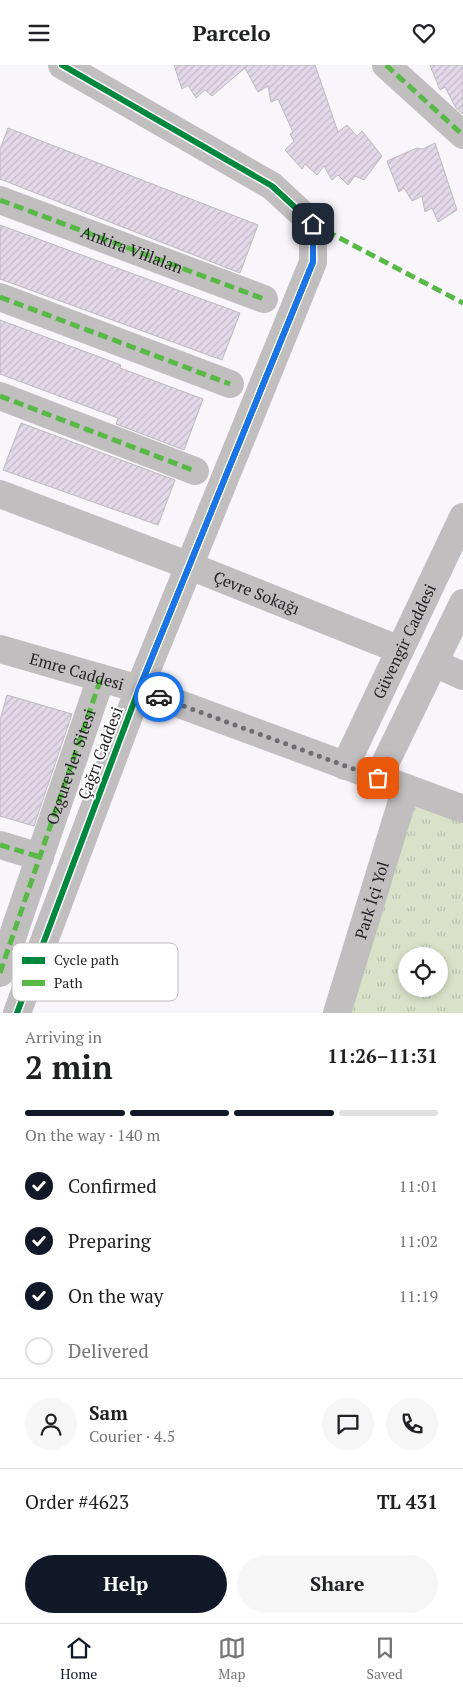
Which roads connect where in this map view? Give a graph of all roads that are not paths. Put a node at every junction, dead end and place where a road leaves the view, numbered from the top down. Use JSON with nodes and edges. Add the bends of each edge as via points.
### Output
{"nodes":[{"id":1,"x":62,"y":65,"type":"edge"},
{"id":2,"x":386,"y":65,"type":"edge"},
{"id":3,"x":463,"y":135,"type":"edge"},
{"id":4,"x":0,"y":200,"type":"edge"},
{"id":5,"x":0,"y":297,"type":"edge"},
{"id":6,"x":264,"y":299,"type":"dead end"},
{"id":7,"x":230,"y":384,"type":"dead end"},
{"id":8,"x":0,"y":396,"type":"edge"},
{"id":9,"x":195,"y":471,"type":"dead end"},
{"id":10,"x":0,"y":494,"type":"edge"},
{"id":11,"x":463,"y":517,"type":"edge"},
{"id":12,"x":190,"y":566,"type":"junction"},
{"id":13,"x":463,"y":603,"type":"edge"},
{"id":14,"x":0,"y":649,"type":"edge"},
{"id":15,"x":400,"y":651,"type":"junction"},
{"id":16,"x":434,"y":663,"type":"junction"},
{"id":17,"x":463,"y":676,"type":"edge"},
{"id":18,"x":100,"y":678,"type":"junction"},
{"id":19,"x":139,"y":689,"type":"junction"},
{"id":20,"x":345,"y":766,"type":"junction"},
{"id":21,"x":378,"y":778,"type":"junction"},
{"id":22,"x":406,"y":788,"type":"junction"},
{"id":23,"x":463,"y":809,"type":"edge"},
{"id":24,"x":0,"y":845,"type":"edge"},
{"id":25,"x":40,"y":857,"type":"junction"},
{"id":26,"x":43,"y":943,"type":"edge"},
{"id":27,"x":0,"y":973,"type":"edge"},
{"id":28,"x":22,"y":1001,"type":"edge"},
{"id":29,"x":17,"y":1013,"type":"edge"},
{"id":30,"x":337,"y":1013,"type":"edge"}],
"edges":[{"from":1,"to":12,"type":"street","name":"Çağrı Caddesi","via":[[272,185],[313,224],[313,262]]},
{"from":2,"to":3,"type":"street"},
{"from":4,"to":6,"type":"street","name":"Ankira Villalan"},
{"from":5,"to":7,"type":"street"},
{"from":8,"to":9,"type":"street"},
{"from":10,"to":12,"type":"street","name":"Çevre Sokağı"},
{"from":11,"to":15,"type":"street","name":"Güvengir Caddesi"},
{"from":12,"to":15,"type":"street","name":"Çevre Sokağı"},
{"from":12,"to":19,"type":"street","name":"Çağrı Caddesi"},
{"from":13,"to":16,"type":"street"},
{"from":14,"to":18,"type":"street","name":"Emre Caddesi"},
{"from":15,"to":20,"type":"street","name":"Güvengir Caddesi"},
{"from":16,"to":17,"type":"street"},
{"from":16,"to":21,"type":"street"},
{"from":18,"to":19,"type":"street","name":"Emre Caddesi"},
{"from":18,"to":25,"type":"street","name":"Ozgurevler Sitesi"},
{"from":19,"to":20,"type":"street","name":"Emre Caddesi"},
{"from":19,"to":26,"type":"street","name":"Çağrı Caddesi"},
{"from":20,"to":21,"type":"street","name":"Emre Caddesi"},
{"from":21,"to":22,"type":"street","name":"Emre Caddesi"},
{"from":22,"to":23,"type":"street","name":"Emre Caddesi"},
{"from":22,"to":30,"type":"street","name":"Park İçi Yol"},
{"from":24,"to":25,"type":"street"},
{"from":25,"to":27,"type":"street","name":"Ozgurevler Sitesi"},
{"from":28,"to":29,"type":"street","name":"Çağrı Caddesi"}]}
